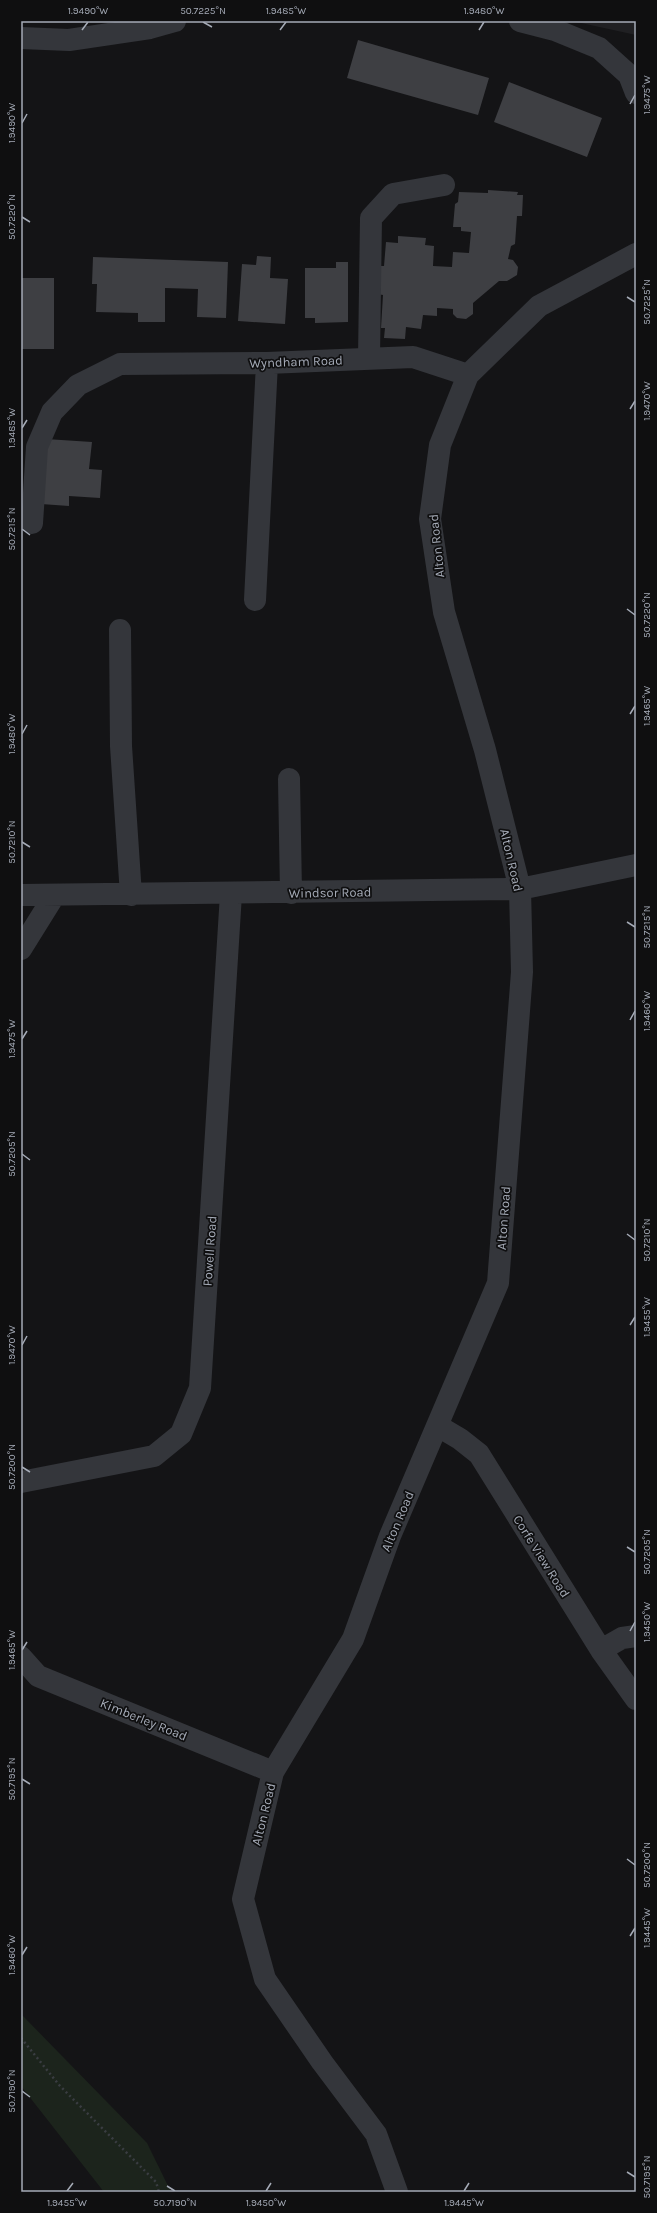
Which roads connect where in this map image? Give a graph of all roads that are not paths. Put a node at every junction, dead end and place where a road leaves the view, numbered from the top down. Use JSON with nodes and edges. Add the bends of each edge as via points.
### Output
{"nodes":[{"id":1,"x":175,"y":21,"type":"edge"},
{"id":2,"x":520,"y":21,"type":"edge"},
{"id":3,"x":21,"y":38,"type":"edge"},
{"id":4,"x":636,"y":93,"type":"edge"},
{"id":5,"x":444,"y":185,"type":"dead end"},
{"id":6,"x":636,"y":254,"type":"edge"},
{"id":7,"x":370,"y":358,"type":"junction"},
{"id":8,"x":267,"y":363,"type":"junction"},
{"id":9,"x":468,"y":375,"type":"junction"},
{"id":10,"x":32,"y":523,"type":"dead end"},
{"id":11,"x":255,"y":600,"type":"dead end"},
{"id":12,"x":120,"y":630,"type":"dead end"},
{"id":13,"x":289,"y":779,"type":"dead end"},
{"id":14,"x":636,"y":865,"type":"edge"},
{"id":15,"x":520,"y":889,"type":"junction"},
{"id":16,"x":291,"y":893,"type":"junction"},
{"id":17,"x":231,"y":894,"type":"junction"},
{"id":18,"x":131,"y":895,"type":"junction"},
{"id":19,"x":21,"y":896,"type":"edge"},
{"id":20,"x":54,"y":896,"type":"junction"},
{"id":21,"x":21,"y":949,"type":"edge"},
{"id":22,"x":438,"y":1426,"type":"junction"},
{"id":23,"x":21,"y":1482,"type":"edge"},
{"id":24,"x":636,"y":1636,"type":"edge"},
{"id":25,"x":601,"y":1650,"type":"junction"},
{"id":26,"x":21,"y":1657,"type":"edge"},
{"id":27,"x":636,"y":1699,"type":"edge"},
{"id":28,"x":273,"y":1772,"type":"junction"},
{"id":29,"x":397,"y":2192,"type":"edge"}],
"edges":[{"from":1,"to":3,"type":"street","via":[[150,28],[69,40]]},
{"from":2,"to":4,"type":"street","via":[[556,30],[598,48],[629,75]]},
{"from":5,"to":7,"type":"street","via":[[393,194],[371,218]]},
{"from":6,"to":9,"type":"street","name":"Alton Road","via":[[539,306]]},
{"from":7,"to":8,"type":"street","name":"Wyndham Road"},
{"from":7,"to":9,"type":"street","name":"Wyndham Road","via":[[413,357]]},
{"from":8,"to":10,"type":"street","name":"Wyndham Road","via":[[120,364],[78,385],[52,412],[37,447]]},
{"from":8,"to":11,"type":"street"},
{"from":9,"to":15,"type":"street","name":"Alton Road","via":[[440,445],[430,519],[444,612],[484,750]]},
{"from":12,"to":18,"type":"street","via":[[121,746]]},
{"from":13,"to":16,"type":"street"},
{"from":14,"to":15,"type":"street","name":"Windsor Road"},
{"from":15,"to":16,"type":"street","name":"Windsor Road"},
{"from":15,"to":22,"type":"street","name":"Alton Road","via":[[522,972],[498,1283]]},
{"from":16,"to":17,"type":"street","name":"Windsor Road"},
{"from":17,"to":18,"type":"street","name":"Windsor Road"},
{"from":17,"to":23,"type":"street","name":"Powell Road","via":[[200,1388],[181,1434],[154,1456]]},
{"from":18,"to":20,"type":"street","name":"Windsor Road"},
{"from":19,"to":20,"type":"street","name":"Windsor Road"},
{"from":20,"to":21,"type":"street"},
{"from":22,"to":25,"type":"street","name":"Corfe View Road","via":[[479,1454]]},
{"from":22,"to":28,"type":"street","name":"Alton Road","via":[[390,1536],[353,1639]]},
{"from":24,"to":25,"type":"street","via":[[622,1638]]},
{"from":25,"to":27,"type":"street","name":"Corfe View Road"},
{"from":26,"to":28,"type":"street","name":"Kimberley Road","via":[[38,1676]]},
{"from":28,"to":29,"type":"street","name":"Alton Road","via":[[243,1899],[265,1979],[376,2134]]}]}
